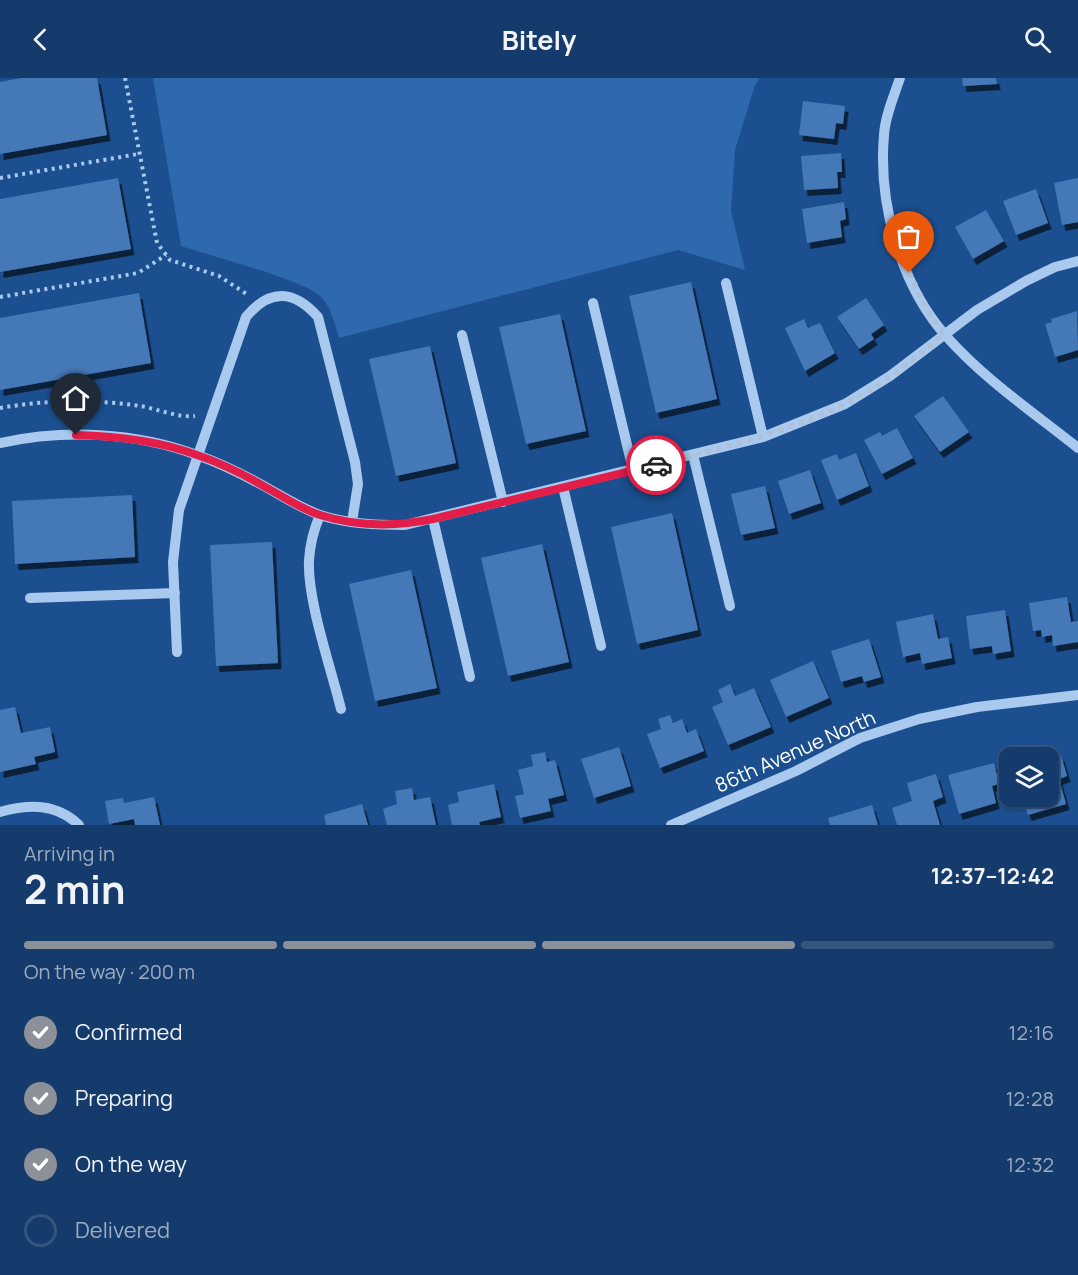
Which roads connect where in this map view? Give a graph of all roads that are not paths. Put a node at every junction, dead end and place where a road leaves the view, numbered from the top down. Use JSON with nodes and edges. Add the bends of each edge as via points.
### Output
{"nodes":[{"id":1,"x":900,"y":78,"type":"edge"},
{"id":2,"x":1078,"y":261,"type":"edge"},
{"id":3,"x":726,"y":283,"type":"dead end"},
{"id":4,"x":593,"y":303,"type":"dead end"},
{"id":5,"x":944,"y":334,"type":"junction"},
{"id":6,"x":462,"y":335,"type":"dead end"},
{"id":7,"x":764,"y":437,"type":"junction"},
{"id":8,"x":0,"y":443,"type":"edge"},
{"id":9,"x":1078,"y":448,"type":"edge"},
{"id":10,"x":198,"y":455,"type":"junction"},
{"id":11,"x":693,"y":455,"type":"junction"},
{"id":12,"x":633,"y":470,"type":"junction"},
{"id":13,"x":562,"y":487,"type":"junction"},
{"id":14,"x":503,"y":502,"type":"junction"},
{"id":15,"x":320,"y":515,"type":"junction"},
{"id":16,"x":433,"y":519,"type":"junction"},
{"id":17,"x":352,"y":522,"type":"junction"},
{"id":18,"x":175,"y":593,"type":"junction"},
{"id":19,"x":30,"y":598,"type":"dead end"},
{"id":20,"x":730,"y":606,"type":"dead end"},
{"id":21,"x":602,"y":646,"type":"dead end"},
{"id":22,"x":177,"y":652,"type":"dead end"},
{"id":23,"x":470,"y":677,"type":"dead end"},
{"id":24,"x":1078,"y":695,"type":"edge"},
{"id":25,"x":341,"y":709,"type":"dead end"},
{"id":26,"x":0,"y":812,"type":"edge"},
{"id":27,"x":79,"y":825,"type":"edge"},
{"id":28,"x":671,"y":825,"type":"edge"}],
"edges":[{"from":1,"to":5,"type":"street","via":[[884,133],[884,195],[899,254],[928,312]]},
{"from":2,"to":5,"type":"street","via":[[1026,281]]},
{"from":3,"to":7,"type":"street"},
{"from":4,"to":12,"type":"street"},
{"from":5,"to":7,"type":"street","via":[[890,376],[845,404]]},
{"from":5,"to":9,"type":"street","via":[[989,378]]},
{"from":6,"to":14,"type":"street"},
{"from":7,"to":11,"type":"street"},
{"from":8,"to":10,"type":"street","via":[[57,434],[114,436]]},
{"from":10,"to":15,"type":"street"},
{"from":10,"to":17,"type":"street","via":[[246,317],[270,297],[304,301],[318,317],[355,462],[358,483]]},
{"from":10,"to":18,"type":"street","via":[[174,535]]},
{"from":11,"to":12,"type":"street"},
{"from":11,"to":20,"type":"street"},
{"from":12,"to":13,"type":"street"},
{"from":13,"to":14,"type":"street"},
{"from":13,"to":21,"type":"street"},
{"from":14,"to":16,"type":"street"},
{"from":15,"to":17,"type":"street"},
{"from":15,"to":25,"type":"street","via":[[309,560],[312,589]]},
{"from":16,"to":17,"type":"street","via":[[405,525]]},
{"from":16,"to":23,"type":"street"},
{"from":18,"to":19,"type":"street"},
{"from":18,"to":22,"type":"street"},
{"from":24,"to":28,"type":"street","name":"86th Avenue North","via":[[977,707],[909,722],[860,738],[796,771]]},
{"from":26,"to":27,"type":"street","via":[[24,806],[47,807],[67,813]]}]}
